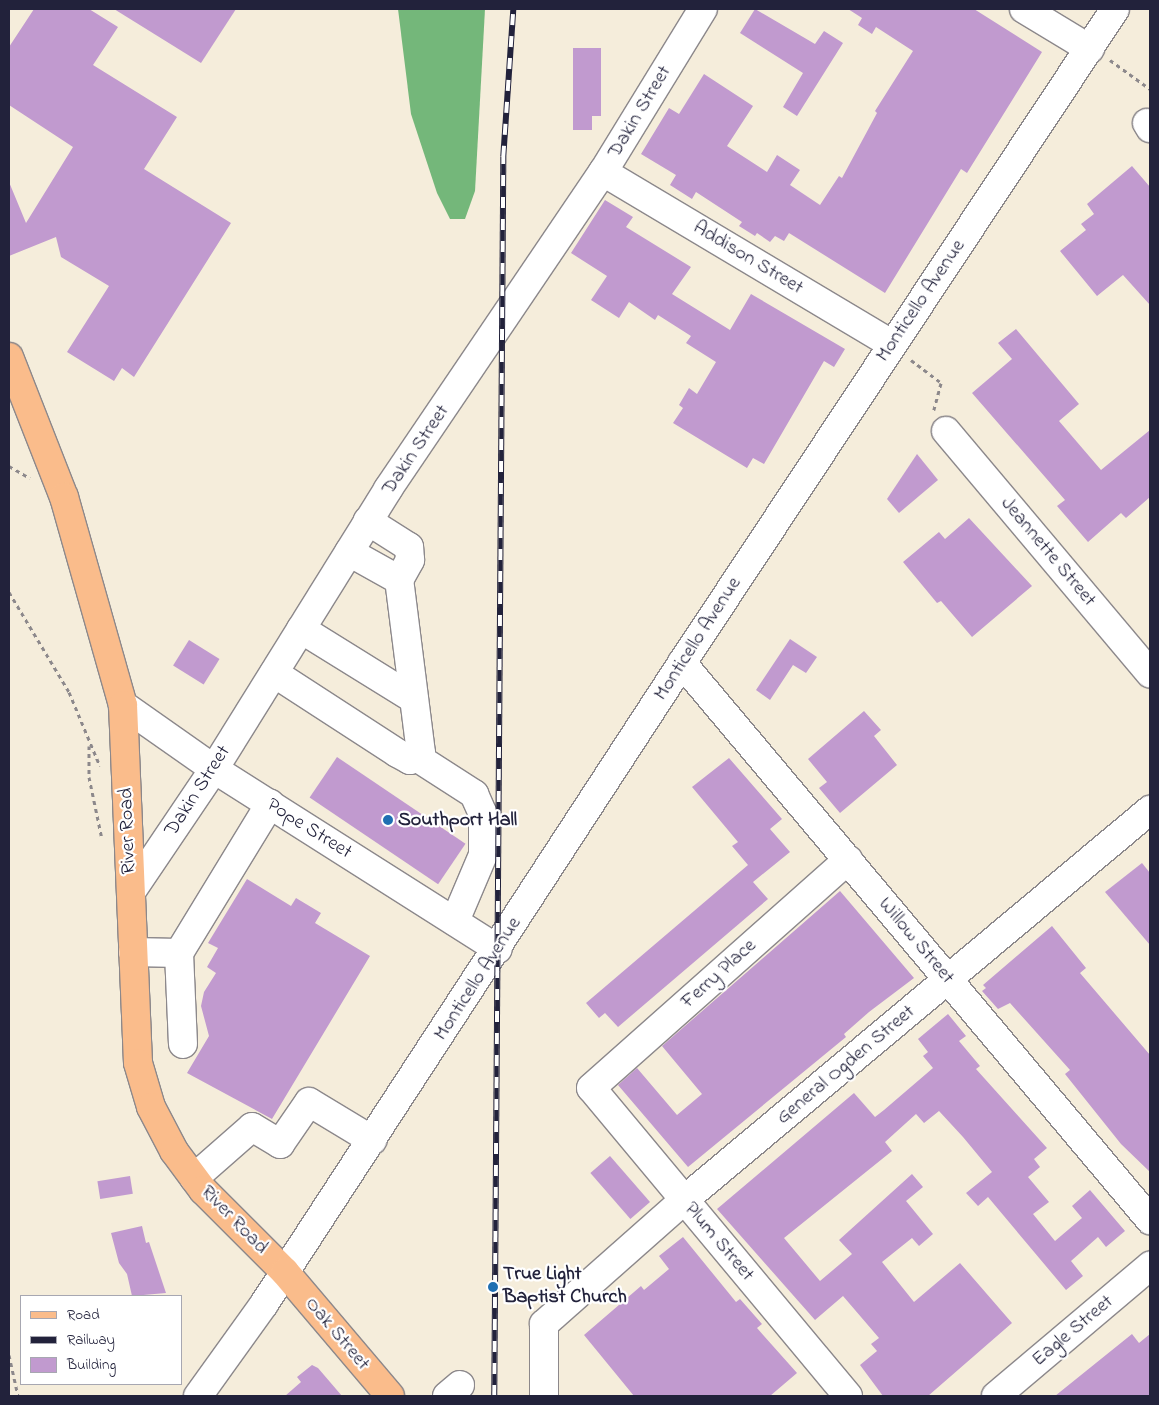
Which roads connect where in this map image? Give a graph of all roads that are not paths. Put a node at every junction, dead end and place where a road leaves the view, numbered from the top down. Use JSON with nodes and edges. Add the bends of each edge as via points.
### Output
{"nodes":[{"id":1,"x":703,"y":9,"type":"edge"},
{"id":2,"x":1024,"y":9,"type":"edge"},
{"id":3,"x":1115,"y":9,"type":"edge"},
{"id":4,"x":1098,"y":54,"type":"junction"},
{"id":5,"x":604,"y":172,"type":"junction"},
{"id":6,"x":892,"y":344,"type":"junction"},
{"id":7,"x":9,"y":357,"type":"edge"},
{"id":8,"x":946,"y":430,"type":"dead end"},
{"id":9,"x":368,"y":521,"type":"junction"},
{"id":10,"x":349,"y":552,"type":"junction"},
{"id":11,"x":399,"y":580,"type":"junction"},
{"id":12,"x":301,"y":629,"type":"junction"},
{"id":13,"x":682,"y":663,"type":"junction"},
{"id":14,"x":274,"y":672,"type":"junction"},
{"id":15,"x":1150,"y":673,"type":"edge"},
{"id":16,"x":414,"y":699,"type":"junction"},
{"id":17,"x":123,"y":705,"type":"junction"},
{"id":18,"x":418,"y":758,"type":"junction"},
{"id":19,"x":214,"y":769,"type":"junction"},
{"id":20,"x":270,"y":804,"type":"junction"},
{"id":21,"x":1150,"y":810,"type":"edge"},
{"id":22,"x":848,"y":860,"type":"junction"},
{"id":23,"x":131,"y":892,"type":"junction"},
{"id":24,"x":455,"y":921,"type":"junction"},
{"id":25,"x":498,"y":949,"type":"junction"},
{"id":26,"x":133,"y":952,"type":"junction"},
{"id":27,"x":179,"y":953,"type":"junction"},
{"id":28,"x":948,"y":979,"type":"junction"},
{"id":29,"x":183,"y":1044,"type":"dead end"},
{"id":30,"x":591,"y":1088,"type":"joint"},
{"id":31,"x":372,"y":1140,"type":"junction"},
{"id":32,"x":194,"y":1178,"type":"junction"},
{"id":33,"x":684,"y":1200,"type":"junction"},
{"id":34,"x":1150,"y":1220,"type":"edge"},
{"id":35,"x":1150,"y":1266,"type":"edge"},
{"id":36,"x":285,"y":1272,"type":"junction"},
{"id":37,"x":198,"y":1396,"type":"edge"},
{"id":38,"x":390,"y":1396,"type":"edge"},
{"id":39,"x":544,"y":1396,"type":"edge"},
{"id":40,"x":848,"y":1396,"type":"edge"},
{"id":41,"x":996,"y":1396,"type":"edge"}],
"edges":[{"from":1,"to":5,"type":"street","name":"Dakin Street"},
{"from":2,"to":4,"type":"street"},
{"from":3,"to":4,"type":"street","name":"Monticello Avenue"},
{"from":4,"to":6,"type":"street","name":"Monticello Avenue"},
{"from":5,"to":6,"type":"street","name":"Addison Street"},
{"from":5,"to":9,"type":"street","name":"Dakin Street"},
{"from":6,"to":13,"type":"street","name":"Monticello Avenue"},
{"from":7,"to":17,"type":"main road","name":"River Road","via":[[64,497]]},
{"from":8,"to":15,"type":"street","name":"Jeannette Street"},
{"from":9,"to":10,"type":"street","name":"Dakin Street"},
{"from":9,"to":11,"type":"street","via":[[410,547],[410,560]]},
{"from":10,"to":11,"type":"street"},
{"from":10,"to":12,"type":"street","name":"Dakin Street"},
{"from":11,"to":16,"type":"street"},
{"from":12,"to":14,"type":"street","name":"Dakin Street"},
{"from":12,"to":16,"type":"street"},
{"from":13,"to":22,"type":"street","name":"Willow Street"},
{"from":13,"to":25,"type":"street","name":"Monticello Avenue"},
{"from":14,"to":18,"type":"street","via":[[396,753],[410,760]]},
{"from":14,"to":19,"type":"street","name":"Dakin Street"},
{"from":16,"to":18,"type":"street","via":[[421,753]]},
{"from":17,"to":19,"type":"street","name":"Pope Street"},
{"from":17,"to":23,"type":"main road","name":"River Road"},
{"from":18,"to":24,"type":"street","via":[[474,794],[483,814],[483,855]]},
{"from":19,"to":20,"type":"street","name":"Pope Street"},
{"from":19,"to":23,"type":"street","name":"Dakin Street"},
{"from":20,"to":24,"type":"street","name":"Pope Street"},
{"from":20,"to":27,"type":"street"},
{"from":21,"to":28,"type":"street","name":"General Ogden Street"},
{"from":22,"to":28,"type":"street","name":"Willow Street"},
{"from":22,"to":30,"type":"street","name":"Ferry Place"},
{"from":23,"to":26,"type":"main road","name":"River Road"},
{"from":24,"to":25,"type":"street","name":"Pope Street"},
{"from":25,"to":31,"type":"street","name":"Monticello Avenue"},
{"from":26,"to":27,"type":"street"},
{"from":26,"to":32,"type":"main road","name":"River Road","via":[[138,1063],[151,1107],[174,1151]]},
{"from":27,"to":29,"type":"street"},
{"from":28,"to":33,"type":"street","name":"General Ogden Street"},
{"from":28,"to":34,"type":"street","name":"Willow Street"},
{"from":30,"to":33,"type":"street","name":"Plum Street"},
{"from":31,"to":32,"type":"street","via":[[309,1102],[280,1144],[252,1127]]},
{"from":31,"to":36,"type":"street","name":"Monticello Avenue"},
{"from":32,"to":36,"type":"main road","name":"River Road"},
{"from":33,"to":39,"type":"street","name":"General Ogden Street","via":[[544,1324]]},
{"from":33,"to":40,"type":"street","name":"Plum Street"},
{"from":35,"to":41,"type":"street","name":"Eagle Street"},
{"from":36,"to":37,"type":"street","name":"Monticello Avenue"},
{"from":36,"to":38,"type":"main road","name":"Oak Street"}]}
